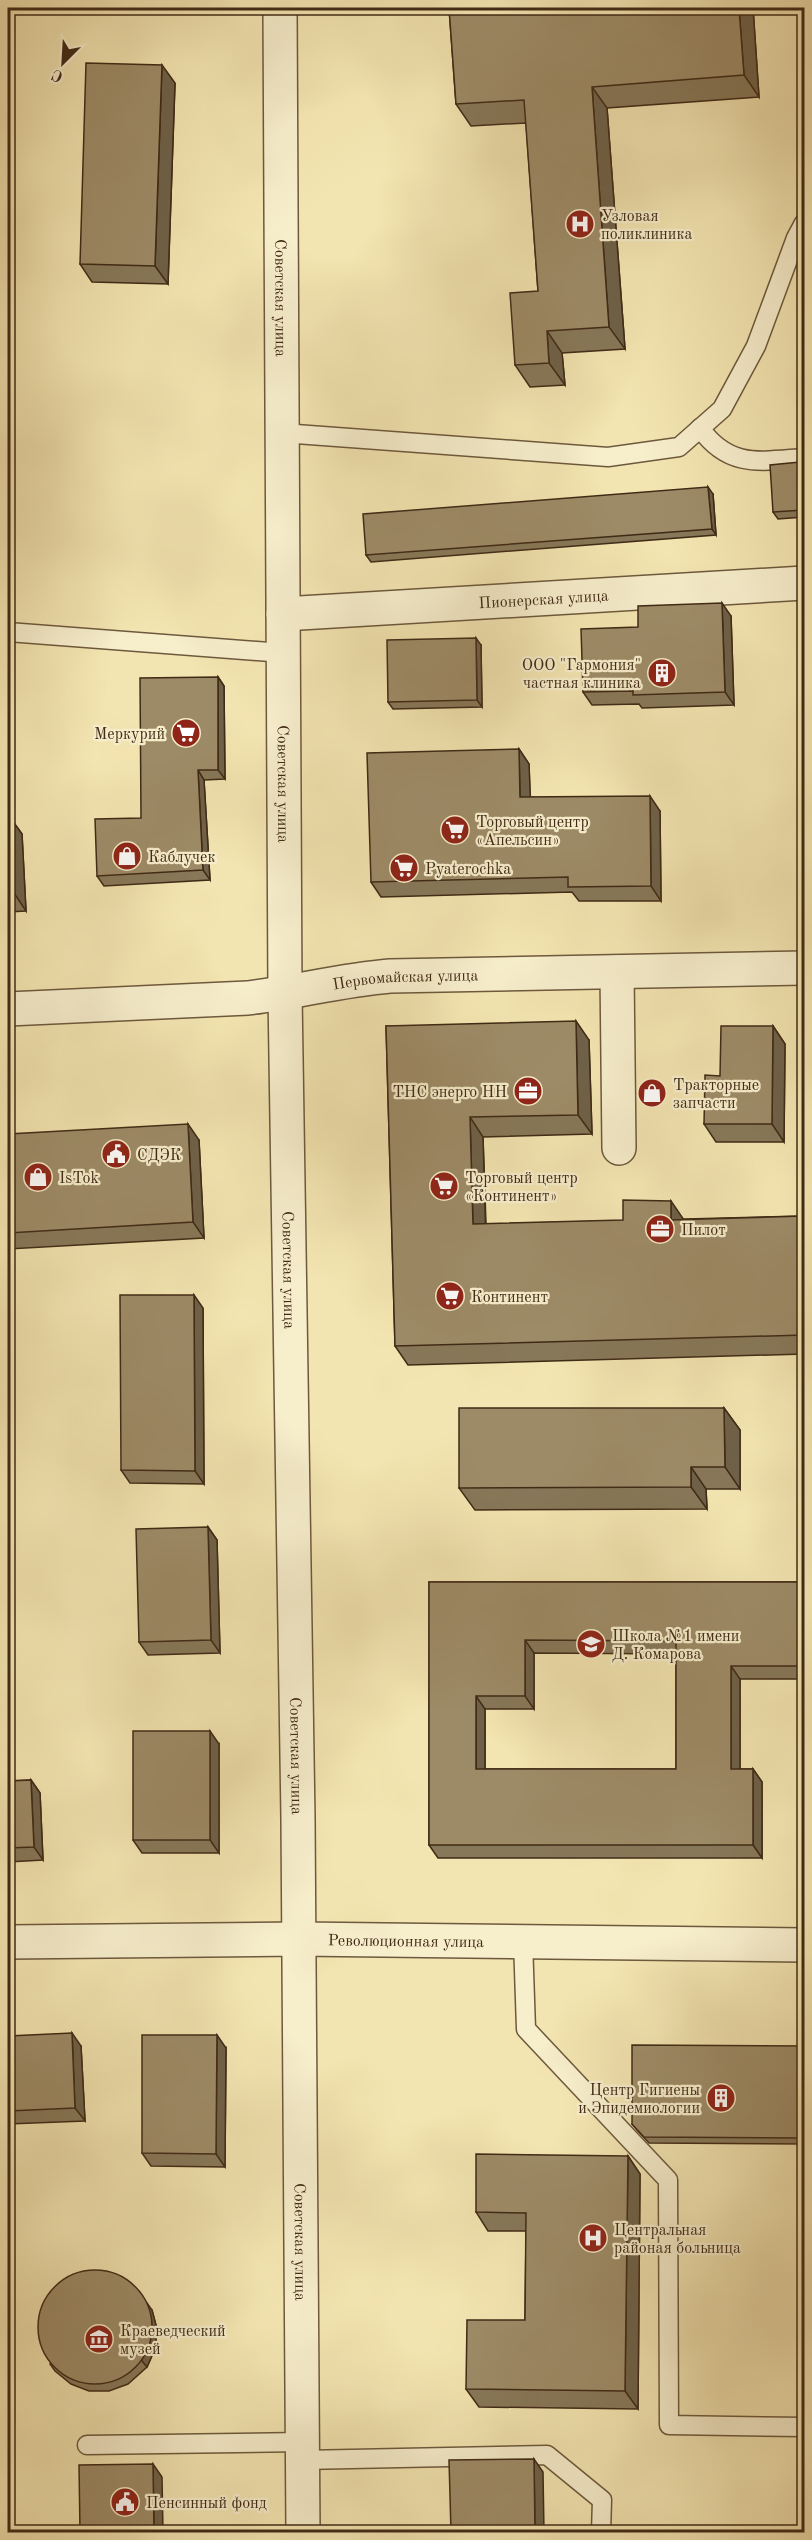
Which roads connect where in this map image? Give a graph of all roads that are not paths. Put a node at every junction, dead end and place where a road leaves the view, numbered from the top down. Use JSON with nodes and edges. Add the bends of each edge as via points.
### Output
{"nodes":[{"id":1,"x":280,"y":8,"type":"edge"},
{"id":2,"x":804,"y":224,"type":"edge"},
{"id":3,"x":700,"y":428,"type":"junction"},
{"id":4,"x":282,"y":434,"type":"junction"},
{"id":5,"x":804,"y":458,"type":"edge"},
{"id":6,"x":804,"y":583,"type":"edge"},
{"id":7,"x":283,"y":614,"type":"junction"},
{"id":8,"x":8,"y":632,"type":"edge"},
{"id":9,"x":283,"y":652,"type":"junction"},
{"id":10,"x":804,"y":968,"type":"edge"},
{"id":11,"x":617,"y":972,"type":"junction"},
{"id":12,"x":285,"y":994,"type":"junction"},
{"id":13,"x":8,"y":1009,"type":"edge"},
{"id":14,"x":619,"y":1148,"type":"dead end"},
{"id":15,"x":299,"y":1939,"type":"junction"},
{"id":16,"x":523,"y":1941,"type":"junction"},
{"id":17,"x":8,"y":1942,"type":"edge"},
{"id":18,"x":804,"y":1944,"type":"edge"},
{"id":19,"x":804,"y":2427,"type":"edge"},
{"id":20,"x":87,"y":2445,"type":"dead end"},
{"id":21,"x":302,"y":2451,"type":"junction"},
{"id":22,"x":303,"y":2532,"type":"edge"},
{"id":23,"x":601,"y":2532,"type":"edge"}],
"edges":[{"from":1,"to":4,"type":"street","name":"Советская улица"},
{"from":2,"to":3,"type":"lane","via":[[756,346],[722,409]]},
{"from":3,"to":4,"type":"lane","via":[[678,447],[608,457]]},
{"from":3,"to":5,"type":"lane","via":[[710,441],[750,462]]},
{"from":4,"to":7,"type":"street","name":"Советская улица"},
{"from":6,"to":7,"type":"street","name":"Пионерская улица"},
{"from":7,"to":9,"type":"street","name":"Советская улица"},
{"from":8,"to":9,"type":"lane"},
{"from":9,"to":12,"type":"street","name":"Советская улица"},
{"from":10,"to":11,"type":"street","name":"Первомайская улица"},
{"from":11,"to":12,"type":"street","name":"Первомайская улица","via":[[390,976],[350,979]]},
{"from":11,"to":14,"type":"street"},
{"from":12,"to":13,"type":"street","name":"Первомайская улица"},
{"from":12,"to":15,"type":"street","name":"Советская улица"},
{"from":15,"to":16,"type":"street","name":"Революционная улица"},
{"from":15,"to":17,"type":"street","name":"Революционная улица"},
{"from":15,"to":21,"type":"street","name":"Советская улица"},
{"from":16,"to":18,"type":"street","name":"Революционная улица"},
{"from":16,"to":19,"type":"lane","via":[[526,2029],[668,2180],[669,2425]]},
{"from":20,"to":21,"type":"lane"},
{"from":21,"to":22,"type":"street","name":"Советская улица"},
{"from":21,"to":23,"type":"lane","via":[[547,2455],[602,2500]]}]}
